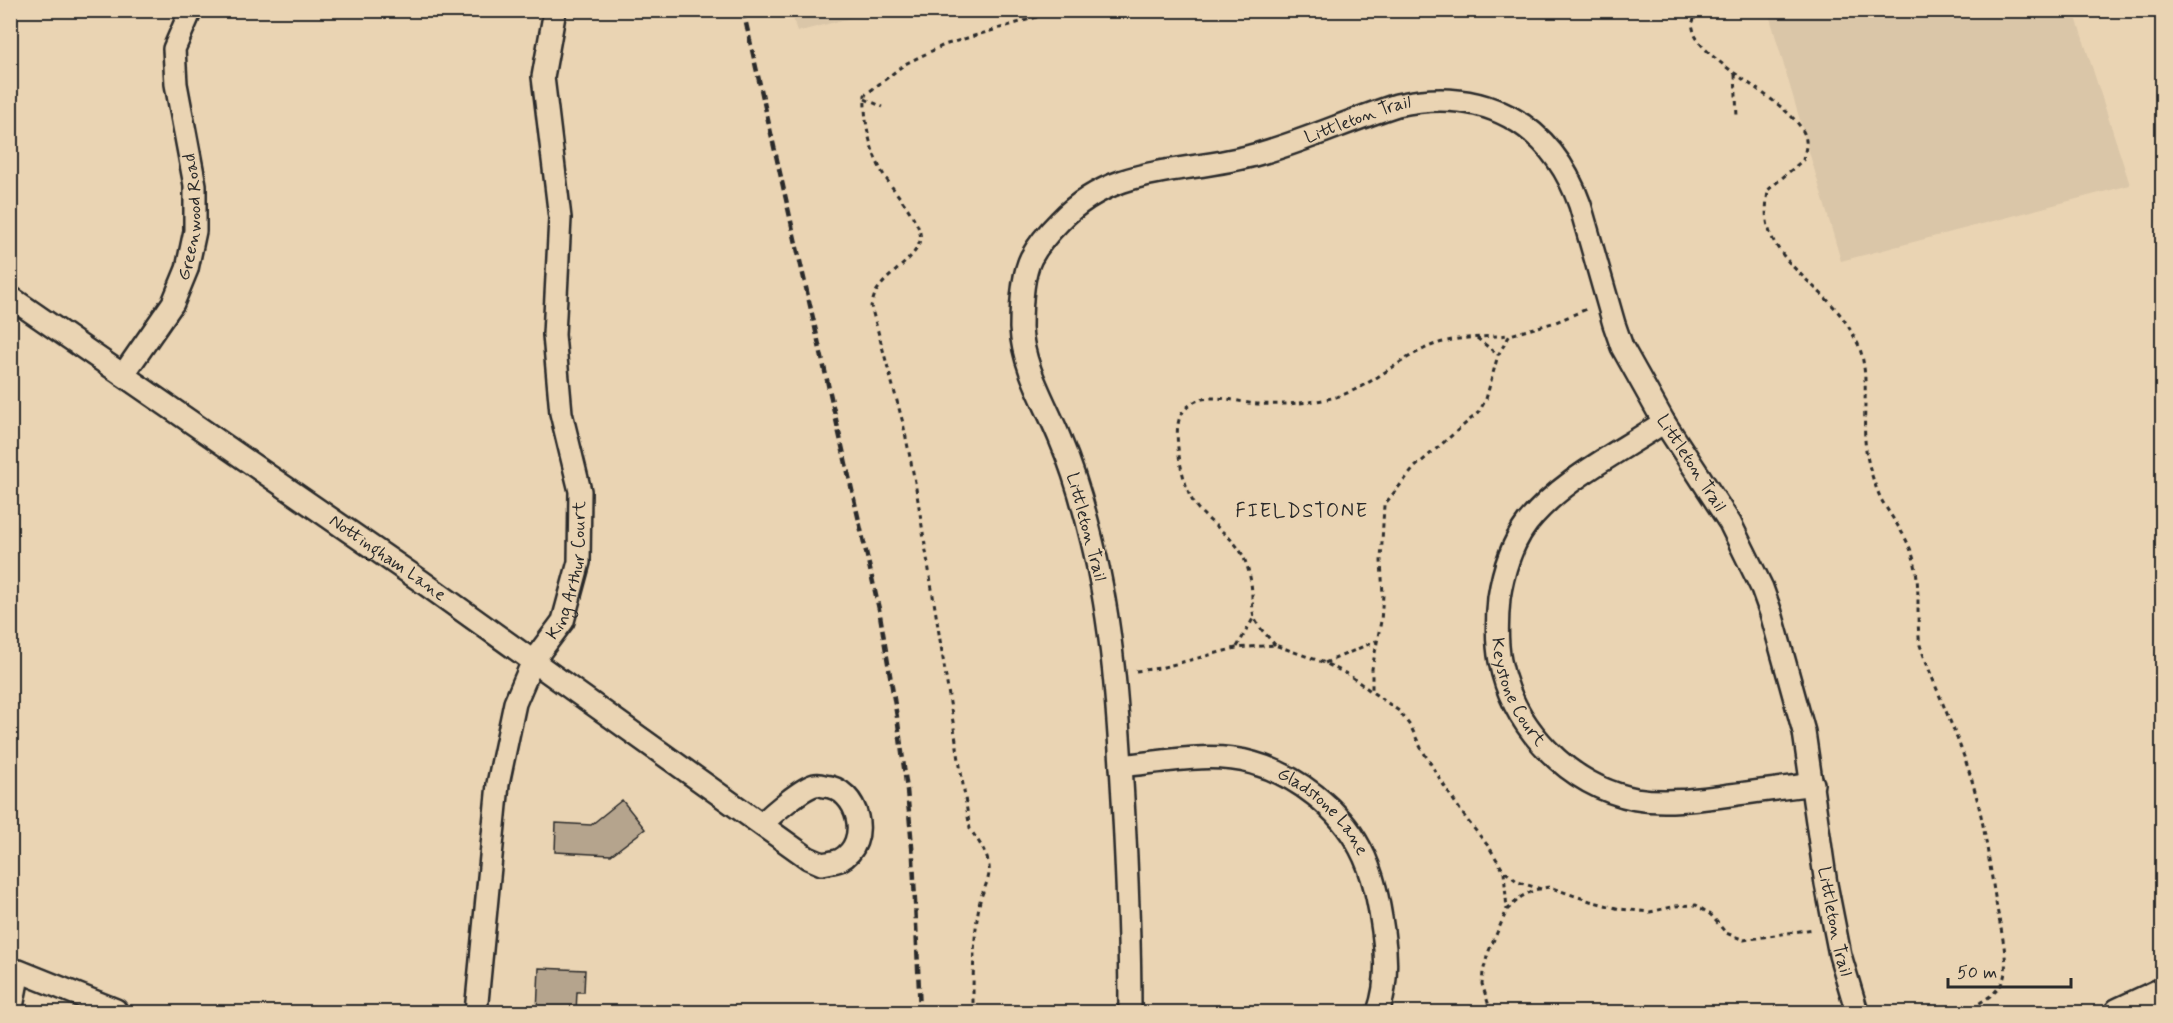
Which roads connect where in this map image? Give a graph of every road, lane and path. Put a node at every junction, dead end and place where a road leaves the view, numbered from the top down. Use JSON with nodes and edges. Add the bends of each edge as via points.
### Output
{"nodes":[{"id":1,"x":191,"y":10,"type":"edge"},
{"id":2,"x":555,"y":10,"type":"edge"},
{"id":3,"x":1060,"y":10,"type":"edge"},
{"id":4,"x":1698,"y":10,"type":"edge"},
{"id":5,"x":1735,"y":73,"type":"junction"},
{"id":6,"x":865,"y":99,"type":"junction"},
{"id":7,"x":883,"y":106,"type":"dead end"},
{"id":8,"x":1737,"y":117,"type":"dead end"},
{"id":9,"x":10,"y":297,"type":"edge"},
{"id":10,"x":1589,"y":308,"type":"dead end"},
{"id":11,"x":1510,"y":335,"type":"junction"},
{"id":12,"x":1477,"y":338,"type":"junction"},
{"id":13,"x":1498,"y":355,"type":"junction"},
{"id":14,"x":123,"y":375,"type":"junction"},
{"id":15,"x":1664,"y":422,"type":"junction"},
{"id":16,"x":1254,"y":617,"type":"junction"},
{"id":17,"x":1376,"y":641,"type":"junction"},
{"id":18,"x":1275,"y":645,"type":"junction"},
{"id":19,"x":1236,"y":648,"type":"junction"},
{"id":20,"x":533,"y":661,"type":"junction"},
{"id":21,"x":1325,"y":663,"type":"junction"},
{"id":22,"x":1136,"y":671,"type":"dead end"},
{"id":23,"x":1372,"y":692,"type":"junction"},
{"id":24,"x":1121,"y":766,"type":"junction"},
{"id":25,"x":1813,"y":784,"type":"junction"},
{"id":26,"x":762,"y":824,"type":"junction"},
{"id":27,"x":1503,"y":870,"type":"junction"},
{"id":28,"x":1541,"y":889,"type":"junction"},
{"id":29,"x":1507,"y":910,"type":"junction"},
{"id":30,"x":1813,"y":929,"type":"dead end"},
{"id":31,"x":2162,"y":992,"type":"edge"},
{"id":32,"x":11,"y":1012,"type":"edge"},
{"id":33,"x":116,"y":1012,"type":"edge"},
{"id":34,"x":476,"y":1012,"type":"edge"},
{"id":35,"x":973,"y":1012,"type":"edge"},
{"id":36,"x":1130,"y":1012,"type":"edge"},
{"id":37,"x":1378,"y":1012,"type":"edge"},
{"id":38,"x":1491,"y":1012,"type":"edge"},
{"id":39,"x":1857,"y":1012,"type":"edge"},
{"id":40,"x":1966,"y":1012,"type":"edge"},
{"id":41,"x":2119,"y":1012,"type":"edge"}],
"edges":[{"from":1,"to":14,"type":"street","name":"Greenwood Road","via":[[174,49],[176,84],[195,185],[195,231],[187,269],[173,303]]},
{"from":2,"to":20,"type":"street","name":"King Arthur Court","via":[[543,77],[560,218],[554,335],[561,413],[580,491],[579,561],[564,621]]},
{"from":3,"to":6,"type":"path","via":[[944,45],[905,64]]},
{"from":4,"to":5,"type":"path","via":[[1692,24],[1696,38]]},
{"from":5,"to":8,"type":"path"},
{"from":5,"to":40,"type":"path","via":[[1789,112],[1802,129],[1806,141],[1803,160],[1768,189],[1767,222],[1784,256],[1835,307],[1859,347],[1864,435],[1872,476],[1910,547],[1920,645],[1976,795],[2006,966],[2000,987]]},
{"from":6,"to":7,"type":"path"},
{"from":6,"to":35,"type":"path","via":[[867,128],[880,169],[910,213],[921,240],[876,291],[872,306],[915,483],[970,829],[989,862],[989,880],[979,903]]},
{"from":9,"to":14,"type":"street","name":"Nottingham Lane"},
{"from":10,"to":11,"type":"path"},
{"from":11,"to":12,"type":"path"},
{"from":11,"to":13,"type":"path"},
{"from":12,"to":13,"type":"path"},
{"from":12,"to":16,"type":"path","via":[[1449,340],[1424,348],[1361,386],[1315,402],[1260,404],[1208,398],[1184,410],[1177,432],[1182,470],[1195,504],[1241,552],[1252,586]]},
{"from":13,"to":17,"type":"path","via":[[1479,412],[1415,467],[1384,505],[1383,595]]},
{"from":14,"to":20,"type":"street","name":"Nottingham Lane"},
{"from":15,"to":24,"type":"street","name":"Littleton Trail","via":[[1618,336],[1575,189],[1559,161],[1535,135],[1513,117],[1492,108],[1444,99],[1415,101],[1256,154],[1142,174],[1109,184],[1085,198],[1060,220],[1031,258],[1021,331],[1027,360],[1060,440],[1092,542],[1115,672]]},
{"from":15,"to":25,"type":"street","name":"Littleton Trail","via":[[1730,523],[1762,588],[1793,688]]},
{"from":15,"to":25,"type":"street","name":"Keystone Court","via":[[1577,478],[1527,523],[1512,549],[1498,610],[1500,663],[1508,686],[1538,741],[1577,775],[1603,789],[1636,799],[1696,800]]},
{"from":16,"to":18,"type":"path"},
{"from":16,"to":19,"type":"path"},
{"from":17,"to":21,"type":"path"},
{"from":17,"to":23,"type":"path"},
{"from":18,"to":19,"type":"path"},
{"from":18,"to":21,"type":"path"},
{"from":19,"to":22,"type":"path"},
{"from":20,"to":26,"type":"street","name":"Nottingham Lane"},
{"from":20,"to":34,"type":"street","name":"King Arthur Court","via":[[515,703],[498,784]]},
{"from":21,"to":23,"type":"path"},
{"from":23,"to":27,"type":"path","via":[[1399,711],[1411,727],[1448,792]]},
{"from":24,"to":36,"type":"street","name":"Littleton Trail","via":[[1131,939]]},
{"from":24,"to":37,"type":"street","name":"Gladstone Lane","via":[[1230,758],[1272,769],[1295,781],[1343,822],[1360,848],[1377,896],[1386,962]]},
{"from":25,"to":39,"type":"street","name":"Littleton Trail","via":[[1826,884]]},
{"from":26,"to":26,"type":"street","name":"Nottingham Lane","via":[[784,804],[815,785],[835,787],[848,798],[859,828],[855,844],[841,860],[822,864]]},
{"from":27,"to":28,"type":"path","via":[[1518,882]]},
{"from":27,"to":29,"type":"path"},
{"from":28,"to":29,"type":"path","via":[[1521,897]]},
{"from":28,"to":30,"type":"path","via":[[1549,887],[1620,909],[1650,912],[1696,905],[1726,933],[1744,940]]},
{"from":29,"to":38,"type":"path","via":[[1483,972],[1482,984]]},
{"from":31,"to":41,"type":"main road"},
{"from":32,"to":33,"type":"street","via":[[18,971]]}]}
